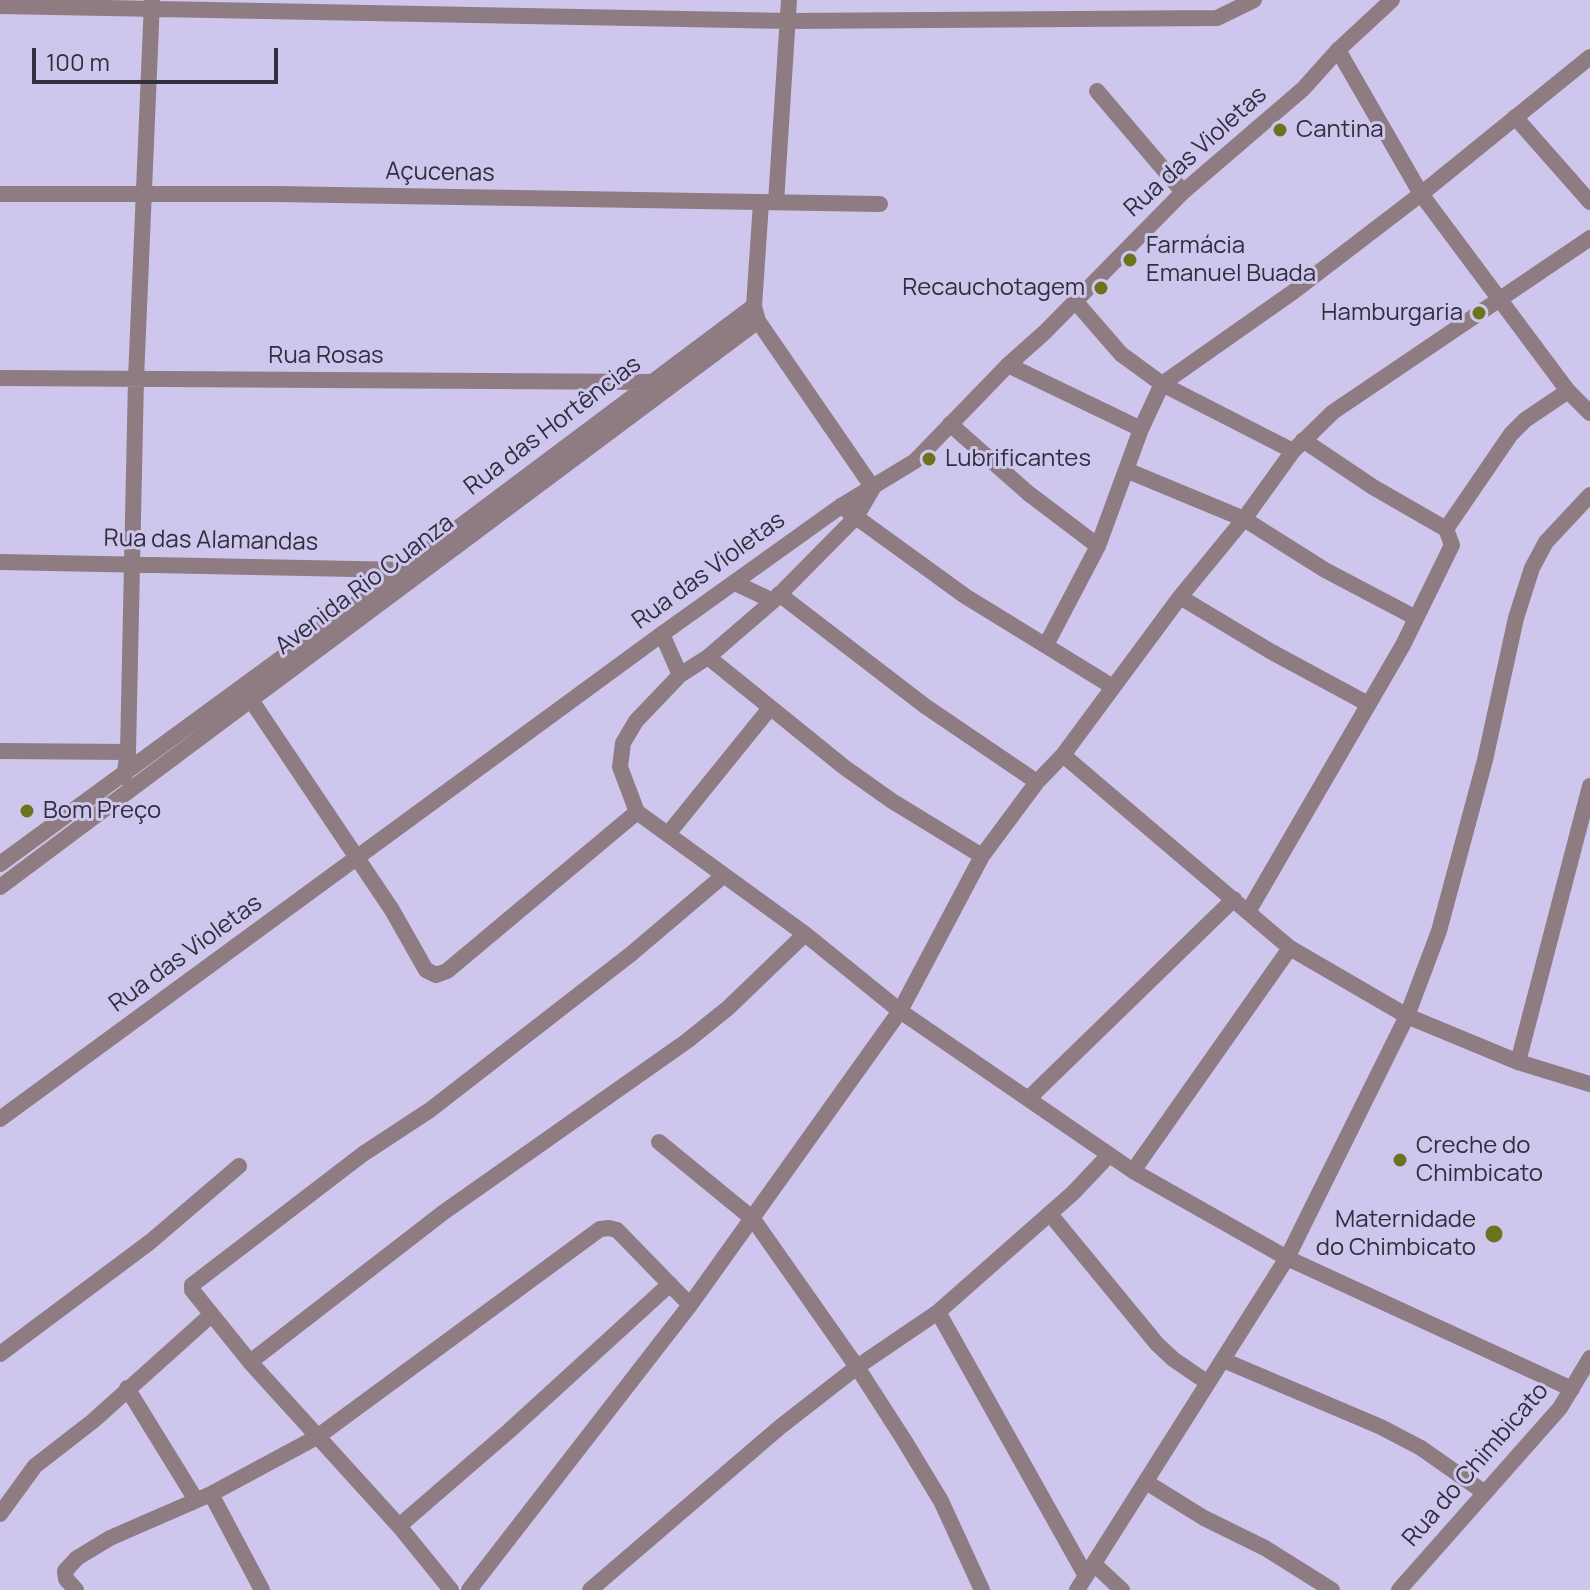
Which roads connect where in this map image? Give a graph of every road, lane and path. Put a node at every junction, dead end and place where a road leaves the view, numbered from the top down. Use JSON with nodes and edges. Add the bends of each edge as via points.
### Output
{"nodes":[{"id":1,"x":789,"y":0,"type":"edge"},
{"id":2,"x":1225,"y":0,"type":"edge"},
{"id":3,"x":1254,"y":0,"type":"edge"},
{"id":4,"x":1392,"y":0,"type":"edge"},
{"id":5,"x":152,"y":5,"type":"edge"},
{"id":6,"x":0,"y":6,"type":"edge"},
{"id":7,"x":1217,"y":18,"type":"junction"},
{"id":8,"x":789,"y":21,"type":"junction"},
{"id":9,"x":1338,"y":50,"type":"junction"},
{"id":10,"x":1590,"y":57,"type":"edge"},
{"id":11,"x":1097,"y":91,"type":"dead end"},
{"id":12,"x":1515,"y":117,"type":"junction"},
{"id":13,"x":1183,"y":192,"type":"junction"},
{"id":14,"x":0,"y":194,"type":"edge"},
{"id":15,"x":1421,"y":194,"type":"junction"},
{"id":16,"x":146,"y":195,"type":"junction"},
{"id":17,"x":1590,"y":202,"type":"edge"},
{"id":18,"x":768,"y":203,"type":"junction"},
{"id":19,"x":880,"y":204,"type":"dead end"},
{"id":20,"x":1590,"y":238,"type":"edge"},
{"id":21,"x":1501,"y":299,"type":"junction"},
{"id":22,"x":1075,"y":301,"type":"junction"},
{"id":23,"x":753,"y":313,"type":"junction"},
{"id":24,"x":1008,"y":365,"type":"junction"},
{"id":25,"x":0,"y":378,"type":"edge"},
{"id":26,"x":136,"y":379,"type":"junction"},
{"id":27,"x":652,"y":382,"type":"junction"},
{"id":28,"x":1162,"y":384,"type":"junction"},
{"id":29,"x":1568,"y":391,"type":"junction"},
{"id":30,"x":1590,"y":413,"type":"edge"},
{"id":31,"x":950,"y":424,"type":"junction"},
{"id":32,"x":1141,"y":429,"type":"junction"},
{"id":33,"x":1298,"y":445,"type":"junction"},
{"id":34,"x":1126,"y":470,"type":"junction"},
{"id":35,"x":873,"y":488,"type":"junction"},
{"id":36,"x":1590,"y":495,"type":"edge"},
{"id":37,"x":841,"y":506,"type":"junction"},
{"id":38,"x":856,"y":517,"type":"junction"},
{"id":39,"x":1244,"y":519,"type":"junction"},
{"id":40,"x":1446,"y":529,"type":"junction"},
{"id":41,"x":1098,"y":546,"type":"junction"},
{"id":42,"x":0,"y":562,"type":"edge"},
{"id":43,"x":134,"y":563,"type":"junction"},
{"id":44,"x":403,"y":569,"type":"junction"},
{"id":45,"x":421,"y":573,"type":"junction"},
{"id":46,"x":735,"y":583,"type":"junction"},
{"id":47,"x":776,"y":597,"type":"junction"},
{"id":48,"x":1180,"y":597,"type":"junction"},
{"id":49,"x":1416,"y":618,"type":"junction"},
{"id":50,"x":662,"y":634,"type":"junction"},
{"id":51,"x":1046,"y":645,"type":"junction"},
{"id":52,"x":708,"y":657,"type":"junction"},
{"id":53,"x":680,"y":675,"type":"junction"},
{"id":54,"x":1113,"y":687,"type":"junction"},
{"id":55,"x":251,"y":700,"type":"junction"},
{"id":56,"x":1368,"y":704,"type":"junction"},
{"id":57,"x":770,"y":708,"type":"junction"},
{"id":58,"x":0,"y":751,"type":"edge"},
{"id":59,"x":128,"y":752,"type":"junction"},
{"id":60,"x":1063,"y":755,"type":"junction"},
{"id":61,"x":124,"y":775,"type":"junction"},
{"id":62,"x":1037,"y":782,"type":"junction"},
{"id":63,"x":1590,"y":786,"type":"edge"},
{"id":64,"x":119,"y":798,"type":"junction"},
{"id":65,"x":637,"y":812,"type":"junction"},
{"id":66,"x":668,"y":834,"type":"junction"},
{"id":67,"x":982,"y":856,"type":"junction"},
{"id":68,"x":358,"y":859,"type":"junction"},
{"id":69,"x":0,"y":864,"type":"edge"},
{"id":70,"x":723,"y":876,"type":"junction"},
{"id":71,"x":0,"y":887,"type":"edge"},
{"id":72,"x":1234,"y":899,"type":"junction"},
{"id":73,"x":1248,"y":912,"type":"junction"},
{"id":74,"x":805,"y":934,"type":"junction"},
{"id":75,"x":1290,"y":948,"type":"junction"},
{"id":76,"x":900,"y":1011,"type":"junction"},
{"id":77,"x":1407,"y":1016,"type":"junction"},
{"id":78,"x":1518,"y":1062,"type":"junction"},
{"id":79,"x":1590,"y":1084,"type":"edge"},
{"id":80,"x":1029,"y":1098,"type":"junction"},
{"id":81,"x":0,"y":1119,"type":"edge"},
{"id":82,"x":659,"y":1142,"type":"dead end"},
{"id":83,"x":1109,"y":1155,"type":"junction"},
{"id":84,"x":239,"y":1166,"type":"dead end"},
{"id":85,"x":1133,"y":1171,"type":"junction"},
{"id":86,"x":1050,"y":1214,"type":"junction"},
{"id":87,"x":753,"y":1219,"type":"junction"},
{"id":88,"x":1287,"y":1258,"type":"junction"},
{"id":89,"x":670,"y":1284,"type":"junction"},
{"id":90,"x":690,"y":1305,"type":"junction"},
{"id":91,"x":938,"y":1312,"type":"junction"},
{"id":92,"x":211,"y":1315,"type":"junction"},
{"id":93,"x":0,"y":1354,"type":"edge"},
{"id":94,"x":1590,"y":1358,"type":"edge"},
{"id":95,"x":1223,"y":1360,"type":"junction"},
{"id":96,"x":250,"y":1362,"type":"junction"},
{"id":97,"x":857,"y":1367,"type":"junction"},
{"id":98,"x":1208,"y":1383,"type":"junction"},
{"id":99,"x":127,"y":1388,"type":"junction"},
{"id":100,"x":1572,"y":1389,"type":"junction"},
{"id":101,"x":317,"y":1437,"type":"junction"},
{"id":102,"x":1146,"y":1482,"type":"junction"},
{"id":103,"x":1485,"y":1493,"type":"junction"},
{"id":104,"x":204,"y":1497,"type":"junction"},
{"id":105,"x":0,"y":1514,"type":"edge"},
{"id":106,"x":399,"y":1526,"type":"junction"},
{"id":107,"x":1086,"y":1577,"type":"edge"},
{"id":108,"x":76,"y":1590,"type":"edge"},
{"id":109,"x":262,"y":1590,"type":"edge"},
{"id":110,"x":451,"y":1590,"type":"edge"},
{"id":111,"x":469,"y":1590,"type":"edge"},
{"id":112,"x":590,"y":1590,"type":"edge"},
{"id":113,"x":982,"y":1590,"type":"edge"},
{"id":114,"x":1122,"y":1590,"type":"edge"},
{"id":115,"x":1332,"y":1590,"type":"edge"},
{"id":116,"x":1399,"y":1590,"type":"edge"}],
"edges":[{"from":1,"to":8,"type":"street"},
{"from":2,"to":7,"type":"street"},
{"from":3,"to":7,"type":"street"},
{"from":4,"to":9,"type":"street","name":"Rua das Violetas"},
{"from":5,"to":6,"type":"street"},
{"from":5,"to":8,"type":"street"},
{"from":5,"to":16,"type":"street"},
{"from":7,"to":8,"type":"street"},
{"from":8,"to":18,"type":"street"},
{"from":9,"to":13,"type":"street","name":"Rua das Violetas","via":[[1303,89]]},
{"from":9,"to":15,"type":"street"},
{"from":10,"to":12,"type":"street"},
{"from":11,"to":13,"type":"street"},
{"from":12,"to":15,"type":"street"},
{"from":12,"to":17,"type":"street"},
{"from":13,"to":22,"type":"street","name":"Rua das Violetas"},
{"from":14,"to":16,"type":"street","name":"Açucenas"},
{"from":15,"to":21,"type":"street"},
{"from":15,"to":28,"type":"street"},
{"from":16,"to":18,"type":"street","name":"Açucenas"},
{"from":16,"to":26,"type":"street"},
{"from":18,"to":19,"type":"street","name":"Açucenas"},
{"from":18,"to":23,"type":"street"},
{"from":20,"to":21,"type":"street"},
{"from":21,"to":29,"type":"street"},
{"from":21,"to":33,"type":"street","via":[[1333,412]]},
{"from":22,"to":24,"type":"street","name":"Rua das Violetas"},
{"from":22,"to":28,"type":"street","via":[[1121,354]]},
{"from":23,"to":27,"type":"street","name":"Rua das Hortências"},
{"from":23,"to":35,"type":"street"},
{"from":23,"to":45,"type":"street","name":"Avenida Rio Cuanza"},
{"from":24,"to":31,"type":"street","name":"Rua das Violetas"},
{"from":24,"to":32,"type":"street"},
{"from":25,"to":26,"type":"street","name":"Rua Rosas"},
{"from":26,"to":27,"type":"street","name":"Rua Rosas"},
{"from":26,"to":43,"type":"street"},
{"from":27,"to":44,"type":"street","name":"Rua das Hortências"},
{"from":28,"to":32,"type":"street"},
{"from":28,"to":33,"type":"street"},
{"from":29,"to":30,"type":"street"},
{"from":29,"to":40,"type":"street","via":[[1511,434]]},
{"from":31,"to":35,"type":"street","name":"Rua das Violetas","via":[[915,461]]},
{"from":31,"to":41,"type":"street"},
{"from":32,"to":34,"type":"street"},
{"from":33,"to":39,"type":"street"},
{"from":33,"to":40,"type":"street"},
{"from":34,"to":39,"type":"street"},
{"from":34,"to":41,"type":"street"},
{"from":35,"to":37,"type":"street","name":"Rua das Violetas"},
{"from":35,"to":38,"type":"street"},
{"from":36,"to":77,"type":"street","via":[[1546,542],[1532,568],[1439,931]]},
{"from":37,"to":38,"type":"street"},
{"from":37,"to":46,"type":"street","name":"Rua das Violetas"},
{"from":38,"to":47,"type":"street"},
{"from":38,"to":51,"type":"street","via":[[965,596]]},
{"from":39,"to":48,"type":"street"},
{"from":39,"to":49,"type":"street"},
{"from":40,"to":49,"type":"street","via":[[1452,545]]},
{"from":41,"to":51,"type":"street"},
{"from":42,"to":43,"type":"street","name":"Rua das Alamandas"},
{"from":43,"to":44,"type":"street","name":"Rua das Alamandas"},
{"from":43,"to":59,"type":"street"},
{"from":44,"to":45,"type":"street","name":"Rua das Alamandas"},
{"from":44,"to":61,"type":"street","name":"Rua das Hortências"},
{"from":45,"to":55,"type":"street","name":"Avenida Rio Cuanza"},
{"from":46,"to":47,"type":"street"},
{"from":46,"to":50,"type":"street","name":"Rua das Violetas"},
{"from":47,"to":52,"type":"street"},
{"from":47,"to":62,"type":"street"},
{"from":48,"to":54,"type":"street"},
{"from":48,"to":56,"type":"street"},
{"from":49,"to":56,"type":"street"},
{"from":50,"to":53,"type":"street"},
{"from":50,"to":68,"type":"street","name":"Rua das Violetas"},
{"from":51,"to":54,"type":"street"},
{"from":52,"to":53,"type":"street"},
{"from":52,"to":57,"type":"street"},
{"from":53,"to":65,"type":"street","via":[[636,721],[623,743],[620,767]]},
{"from":54,"to":60,"type":"street"},
{"from":55,"to":64,"type":"street","name":"Avenida Rio Cuanza"},
{"from":55,"to":68,"type":"street"},
{"from":56,"to":73,"type":"street"},
{"from":57,"to":66,"type":"street"},
{"from":57,"to":67,"type":"street","via":[[892,801]]},
{"from":58,"to":59,"type":"street"},
{"from":59,"to":61,"type":"street"},
{"from":60,"to":62,"type":"street"},
{"from":60,"to":72,"type":"street"},
{"from":61,"to":64,"type":"street"},
{"from":61,"to":69,"type":"street","name":"Rua das Hortências"},
{"from":62,"to":67,"type":"street"},
{"from":63,"to":78,"type":"street"},
{"from":64,"to":71,"type":"street","name":"Avenida Rio Cuanza"},
{"from":65,"to":66,"type":"street","name":"Rua do Chimbicato"},
{"from":65,"to":68,"type":"street","via":[[436,975],[426,970]]},
{"from":66,"to":70,"type":"street","name":"Rua do Chimbicato"},
{"from":67,"to":76,"type":"street"},
{"from":68,"to":81,"type":"street","name":"Rua das Violetas"},
{"from":70,"to":74,"type":"street","name":"Rua do Chimbicato"},
{"from":70,"to":92,"type":"street","via":[[430,1110],[194,1282],[192,1290]]},
{"from":72,"to":73,"type":"street"},
{"from":72,"to":80,"type":"street"},
{"from":73,"to":75,"type":"street"},
{"from":74,"to":76,"type":"street","name":"Rua do Chimbicato"},
{"from":74,"to":96,"type":"street","via":[[687,1041],[444,1212]]},
{"from":75,"to":77,"type":"street"},
{"from":75,"to":85,"type":"street"},
{"from":76,"to":80,"type":"street","name":"Rua do Chimbicato"},
{"from":76,"to":87,"type":"street"},
{"from":77,"to":78,"type":"street"},
{"from":77,"to":88,"type":"street"},
{"from":78,"to":79,"type":"street"},
{"from":80,"to":83,"type":"street","name":"Rua do Chimbicato"},
{"from":82,"to":87,"type":"street"},
{"from":83,"to":85,"type":"street","name":"Rua do Chimbicato"},
{"from":83,"to":86,"type":"street"},
{"from":84,"to":93,"type":"street","via":[[150,1242]]},
{"from":85,"to":88,"type":"street","name":"Rua do Chimbicato"},
{"from":86,"to":91,"type":"street"},
{"from":86,"to":98,"type":"street","via":[[1157,1344]]},
{"from":87,"to":90,"type":"street"},
{"from":87,"to":97,"type":"street"},
{"from":88,"to":95,"type":"street"},
{"from":88,"to":100,"type":"street","name":"Rua do Chimbicato"},
{"from":89,"to":90,"type":"street"},
{"from":89,"to":101,"type":"street","via":[[617,1230],[600,1229]]},
{"from":89,"to":106,"type":"street"},
{"from":90,"to":111,"type":"street"},
{"from":91,"to":97,"type":"street"},
{"from":91,"to":107,"type":"street"},
{"from":92,"to":96,"type":"street"},
{"from":92,"to":99,"type":"street"},
{"from":94,"to":100,"type":"street"},
{"from":95,"to":98,"type":"street"},
{"from":95,"to":103,"type":"street","via":[[1381,1427]]},
{"from":96,"to":101,"type":"street"},
{"from":97,"to":112,"type":"street"},
{"from":97,"to":113,"type":"street","via":[[941,1501]]},
{"from":98,"to":102,"type":"street"},
{"from":99,"to":104,"type":"street"},
{"from":99,"to":105,"type":"street","via":[[35,1466]]},
{"from":100,"to":103,"type":"street","name":"Rua do Chimbicato"},
{"from":101,"to":104,"type":"street"},
{"from":101,"to":106,"type":"street"},
{"from":102,"to":107,"type":"street"},
{"from":102,"to":115,"type":"street"},
{"from":103,"to":116,"type":"street","name":"Rua do Chimbicato"},
{"from":104,"to":108,"type":"street","via":[[77,1558],[65,1571]]},
{"from":104,"to":109,"type":"street"},
{"from":106,"to":110,"type":"street"},
{"from":107,"to":114,"type":"street"}]}
